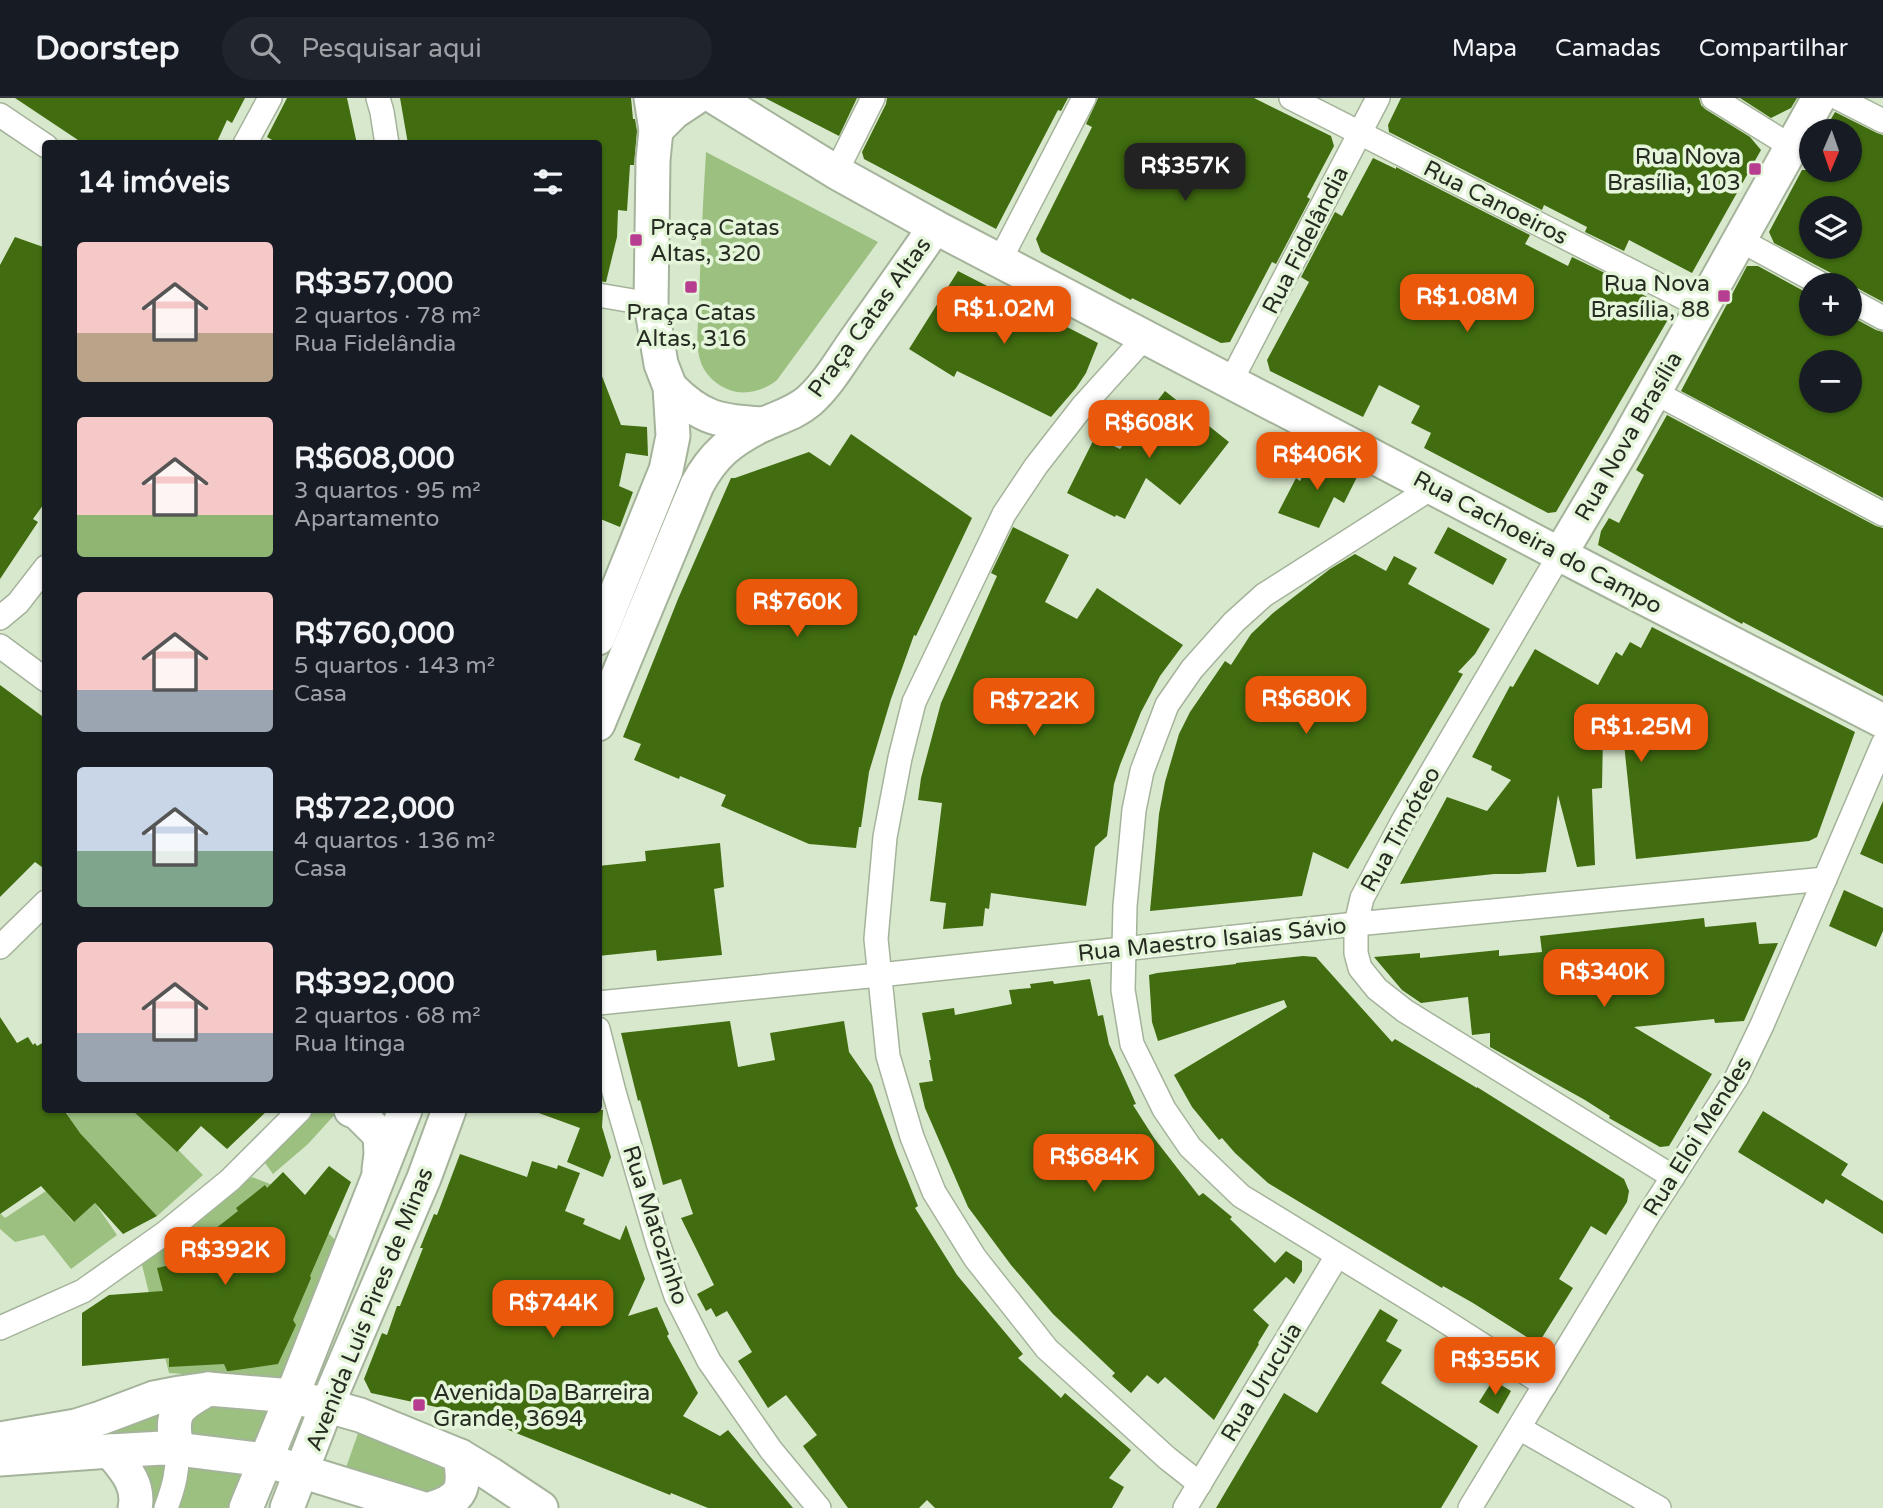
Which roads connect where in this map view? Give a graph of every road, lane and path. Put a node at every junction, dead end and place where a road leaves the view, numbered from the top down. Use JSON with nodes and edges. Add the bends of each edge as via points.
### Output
{"nodes":[{"id":1,"x":270,"y":98,"type":"edge"},
{"id":2,"x":378,"y":98,"type":"edge"},
{"id":3,"x":695,"y":98,"type":"edge"},
{"id":4,"x":716,"y":98,"type":"edge"},
{"id":5,"x":873,"y":98,"type":"edge"},
{"id":6,"x":1084,"y":98,"type":"edge"},
{"id":7,"x":1291,"y":98,"type":"edge"},
{"id":8,"x":1378,"y":98,"type":"edge"},
{"id":9,"x":1713,"y":98,"type":"edge"},
{"id":10,"x":1819,"y":98,"type":"edge"},
{"id":11,"x":1838,"y":98,"type":"edge"},
{"id":12,"x":653,"y":114,"type":"edge"},
{"id":13,"x":0,"y":115,"type":"edge"},
{"id":14,"x":1883,"y":121,"type":"edge"},
{"id":15,"x":1360,"y":133,"type":"junction"},
{"id":16,"x":247,"y":140,"type":"edge"},
{"id":17,"x":386,"y":140,"type":"edge"},
{"id":18,"x":42,"y":143,"type":"edge"},
{"id":19,"x":1791,"y":147,"type":"junction"},
{"id":20,"x":836,"y":172,"type":"junction"},
{"id":21,"x":935,"y":227,"type":"junction"},
{"id":22,"x":1740,"y":240,"type":"junction"},
{"id":23,"x":1000,"y":260,"type":"junction"},
{"id":24,"x":1801,"y":273,"type":"edge"},
{"id":25,"x":602,"y":296,"type":"edge"},
{"id":26,"x":651,"y":304,"type":"junction"},
{"id":27,"x":1702,"y":307,"type":"junction"},
{"id":28,"x":1862,"y":307,"type":"edge"},
{"id":29,"x":1883,"y":318,"type":"edge"},
{"id":30,"x":1146,"y":336,"type":"junction"},
{"id":31,"x":1231,"y":381,"type":"junction"},
{"id":32,"x":670,"y":387,"type":"junction"},
{"id":33,"x":1654,"y":392,"type":"junction"},
{"id":34,"x":764,"y":425,"type":"junction"},
{"id":35,"x":1433,"y":486,"type":"junction"},
{"id":36,"x":1883,"y":513,"type":"edge"},
{"id":37,"x":1560,"y":554,"type":"junction"},
{"id":38,"x":42,"y":572,"type":"edge"},
{"id":39,"x":0,"y":618,"type":"edge"},
{"id":40,"x":602,"y":628,"type":"edge"},
{"id":41,"x":0,"y":646,"type":"edge"},
{"id":42,"x":42,"y":677,"type":"edge"},
{"id":43,"x":602,"y":714,"type":"edge"},
{"id":44,"x":1883,"y":721,"type":"edge"},
{"id":45,"x":1883,"y":744,"type":"edge"},
{"id":46,"x":1825,"y":878,"type":"junction"},
{"id":47,"x":42,"y":906,"type":"edge"},
{"id":48,"x":1356,"y":924,"type":"junction"},
{"id":49,"x":0,"y":947,"type":"edge"},
{"id":50,"x":1124,"y":948,"type":"junction"},
{"id":51,"x":879,"y":975,"type":"junction"},
{"id":52,"x":602,"y":1003,"type":"edge"},
{"id":53,"x":602,"y":1045,"type":"edge"},
{"id":54,"x":297,"y":1113,"type":"edge"},
{"id":55,"x":359,"y":1113,"type":"edge"},
{"id":56,"x":370,"y":1113,"type":"edge"},
{"id":57,"x":448,"y":1113,"type":"edge"},
{"id":58,"x":403,"y":1115,"type":"edge"},
{"id":59,"x":378,"y":1175,"type":"junction"},
{"id":60,"x":1673,"y":1177,"type":"junction"},
{"id":61,"x":1337,"y":1256,"type":"junction"},
{"id":62,"x":0,"y":1328,"type":"edge"},
{"id":63,"x":1545,"y":1385,"type":"junction"},
{"id":64,"x":208,"y":1389,"type":"junction"},
{"id":65,"x":292,"y":1396,"type":"junction"},
{"id":66,"x":327,"y":1405,"type":"junction"},
{"id":67,"x":1518,"y":1429,"type":"junction"},
{"id":68,"x":0,"y":1439,"type":"edge"},
{"id":69,"x":177,"y":1449,"type":"junction"},
{"id":70,"x":110,"y":1451,"type":"junction"},
{"id":71,"x":460,"y":1456,"type":"junction"},
{"id":72,"x":0,"y":1459,"type":"edge"},
{"id":73,"x":265,"y":1460,"type":"junction"},
{"id":74,"x":302,"y":1471,"type":"junction"},
{"id":75,"x":1200,"y":1483,"type":"junction"},
{"id":76,"x":135,"y":1508,"type":"edge"},
{"id":77,"x":166,"y":1508,"type":"edge"},
{"id":78,"x":246,"y":1508,"type":"edge"},
{"id":79,"x":287,"y":1508,"type":"edge"},
{"id":80,"x":421,"y":1508,"type":"edge"},
{"id":81,"x":433,"y":1508,"type":"edge"},
{"id":82,"x":541,"y":1508,"type":"edge"},
{"id":83,"x":819,"y":1508,"type":"edge"},
{"id":84,"x":1185,"y":1508,"type":"edge"},
{"id":85,"x":1470,"y":1508,"type":"edge"},
{"id":86,"x":1659,"y":1508,"type":"edge"}],
"edges":[{"from":1,"to":16,"type":"street"},
{"from":2,"to":17,"type":"street"},
{"from":3,"to":12,"type":"main road","via":[[674,112]]},
{"from":4,"to":20,"type":"main road","name":"Rua Cachoeira do Campo"},
{"from":5,"to":20,"type":"street"},
{"from":6,"to":23,"type":"street"},
{"from":7,"to":15,"type":"street","name":"Rua Canoeiros"},
{"from":8,"to":15,"type":"street","name":"Rua Fidelândia"},
{"from":9,"to":19,"type":"street"},
{"from":10,"to":19,"type":"main road","name":"Rua Nova Brasília"},
{"from":11,"to":14,"type":"street"},
{"from":12,"to":26,"type":"main road"},
{"from":13,"to":18,"type":"street"},
{"from":15,"to":27,"type":"street","name":"Rua Canoeiros"},
{"from":15,"to":31,"type":"street","name":"Rua Fidelândia"},
{"from":19,"to":22,"type":"main road","name":"Rua Nova Brasília"},
{"from":20,"to":21,"type":"main road","name":"Rua Cachoeira do Campo"},
{"from":21,"to":23,"type":"main road","name":"Rua Cachoeira do Campo"},
{"from":21,"to":34,"type":"main road","name":"Praça Catas Altas","via":[[830,377],[810,400]]},
{"from":22,"to":24,"type":"street"},
{"from":22,"to":27,"type":"main road","name":"Rua Nova Brasília"},
{"from":23,"to":30,"type":"main road","name":"Rua Cachoeira do Campo"},
{"from":25,"to":26,"type":"street"},
{"from":26,"to":32,"type":"main road","via":[[661,364]]},
{"from":27,"to":33,"type":"main road","name":"Rua Nova Brasília"},
{"from":28,"to":29,"type":"street"},
{"from":30,"to":31,"type":"main road","name":"Rua Cachoeira do Campo"},
{"from":30,"to":51,"type":"street","via":[[1082,407],[1004,514],[915,702],[885,837],[876,939]]},
{"from":31,"to":35,"type":"main road","name":"Rua Cachoeira do Campo"},
{"from":32,"to":34,"type":"main road","via":[[705,415]]},
{"from":32,"to":40,"type":"main road","via":[[673,436],[666,470]]},
{"from":33,"to":36,"type":"street"},
{"from":33,"to":37,"type":"main road","name":"Rua Nova Brasília"},
{"from":34,"to":43,"type":"main road","via":[[719,453],[697,485]]},
{"from":35,"to":37,"type":"main road","name":"Rua Cachoeira do Campo"},
{"from":35,"to":50,"type":"street","via":[[1264,595],[1234,621],[1167,705],[1142,771],[1134,810]]},
{"from":37,"to":44,"type":"main road","name":"Rua Cachoeira do Campo"},
{"from":37,"to":48,"type":"street","name":"Rua Timóteo","via":[[1404,819],[1362,898]]},
{"from":38,"to":39,"type":"street"},
{"from":41,"to":42,"type":"street"},
{"from":45,"to":46,"type":"street","name":"Rua Eloi Mendes"},
{"from":46,"to":48,"type":"street","name":"Rua Maestro Isaias Sávio"},
{"from":46,"to":60,"type":"street","name":"Rua Eloi Mendes","via":[[1737,1077]]},
{"from":47,"to":49,"type":"street"},
{"from":48,"to":50,"type":"street","name":"Rua Maestro Isaias Sávio"},
{"from":48,"to":60,"type":"street","name":"Rua Timóteo","via":[[1360,968],[1377,989]]},
{"from":50,"to":51,"type":"street","name":"Rua Maestro Isaias Sávio"},
{"from":50,"to":61,"type":"street","via":[[1123,990],[1132,1044],[1164,1109],[1190,1147],[1241,1196]]},
{"from":51,"to":52,"type":"street","name":"Rua Maestro Isaias Sávio"},
{"from":51,"to":75,"type":"street","via":[[888,1056],[912,1137],[934,1192],[968,1247],[1047,1349]]},
{"from":53,"to":83,"type":"street","name":"Rua Matozinho","via":[[676,1296],[709,1361],[771,1450]]},
{"from":54,"to":62,"type":"street","via":[[230,1180],[164,1233],[83,1291]]},
{"from":55,"to":59,"type":"main road","via":[[380,1135]]},
{"from":56,"to":58,"type":"main road","via":[[387,1120]]},
{"from":57,"to":66,"type":"main road","name":"Avenida Luís Pires de Minas"},
{"from":58,"to":59,"type":"main road","name":"Avenida Luís Pires de Minas"},
{"from":59,"to":65,"type":"main road","name":"Avenida Luís Pires de Minas"},
{"from":60,"to":63,"type":"street","name":"Rua Eloi Mendes"},
{"from":61,"to":63,"type":"street"},
{"from":61,"to":75,"type":"street","name":"Rua Urucuia"},
{"from":63,"to":67,"type":"street","name":"Rua Eloi Mendes"},
{"from":64,"to":65,"type":"main road"},
{"from":64,"to":68,"type":"main road","via":[[154,1398],[76,1426]]},
{"from":64,"to":69,"type":"main road","via":[[178,1410],[173,1427]]},
{"from":65,"to":66,"type":"main road"},
{"from":65,"to":73,"type":"main road","name":"Avenida Luís Pires de Minas"},
{"from":66,"to":71,"type":"main road"},
{"from":66,"to":74,"type":"main road","name":"Avenida Luís Pires de Minas"},
{"from":67,"to":85,"type":"street","name":"Rua Eloi Mendes"},
{"from":67,"to":86,"type":"street"},
{"from":69,"to":70,"type":"main road"},
{"from":69,"to":73,"type":"main road"},
{"from":69,"to":77,"type":"street","via":[[178,1467]]},
{"from":70,"to":72,"type":"main road"},
{"from":70,"to":76,"type":"main road","via":[[130,1476],[136,1490]]},
{"from":71,"to":81,"type":"main road","via":[[461,1488],[448,1503]]},
{"from":71,"to":82,"type":"main road"},
{"from":73,"to":74,"type":"main road"},
{"from":73,"to":78,"type":"main road","name":"Avenida Luís Pires de Minas"},
{"from":74,"to":79,"type":"main road","name":"Avenida Luís Pires de Minas"},
{"from":74,"to":80,"type":"main road"},
{"from":75,"to":84,"type":"street","name":"Rua Urucuia"}]}
